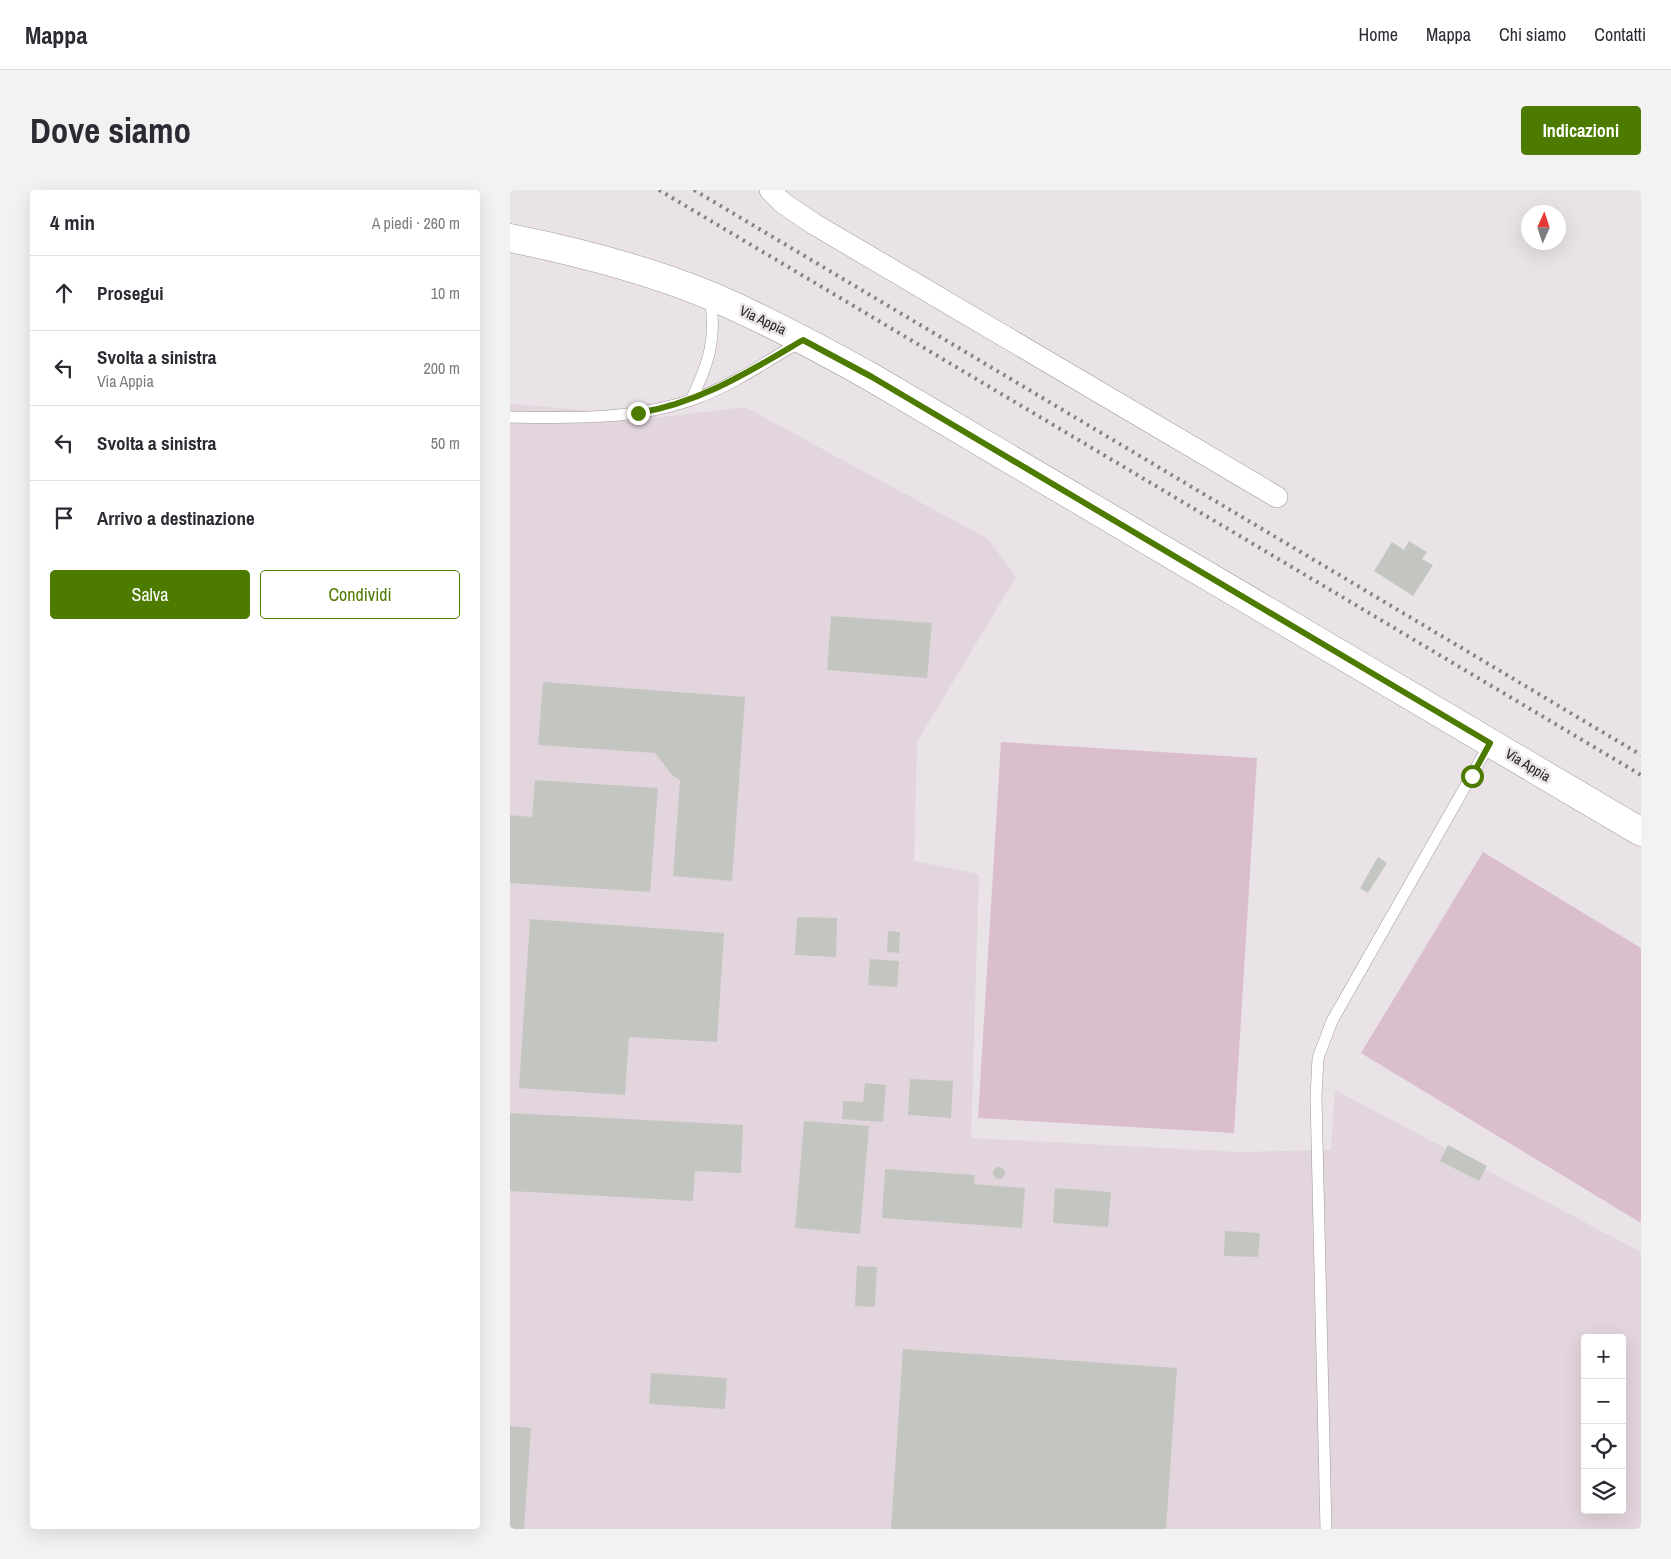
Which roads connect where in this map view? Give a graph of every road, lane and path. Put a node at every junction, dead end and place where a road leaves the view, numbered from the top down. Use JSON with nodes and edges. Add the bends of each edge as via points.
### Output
{"nodes":[{"id":1,"x":770,"y":190,"type":"edge"},
{"id":2,"x":510,"y":238,"type":"edge"},
{"id":3,"x":710,"y":296,"type":"junction"},
{"id":4,"x":803,"y":340,"type":"junction"},
{"id":5,"x":692,"y":400,"type":"junction"},
{"id":6,"x":510,"y":417,"type":"edge"},
{"id":7,"x":1277,"y":497,"type":"dead end"},
{"id":8,"x":1490,"y":743,"type":"junction"},
{"id":9,"x":1641,"y":832,"type":"edge"},
{"id":10,"x":1326,"y":1529,"type":"edge"}],
"edges":[{"from":1,"to":7,"type":"street","via":[[814,224]]},
{"from":2,"to":3,"type":"main road","name":"Via Appia","via":[[599,258]]},
{"from":3,"to":4,"type":"main road","name":"Via Appia"},
{"from":3,"to":5,"type":"lane","via":[[714,321],[711,350]]},
{"from":4,"to":5,"type":"lane","via":[[735,380]]},
{"from":4,"to":8,"type":"main road","name":"Via Appia","via":[[880,382]]},
{"from":5,"to":6,"type":"lane","via":[[625,415]]},
{"from":8,"to":9,"type":"main road","name":"Via Appia"},
{"from":8,"to":10,"type":"lane","via":[[1332,1021],[1318,1058],[1316,1097]]}]}
